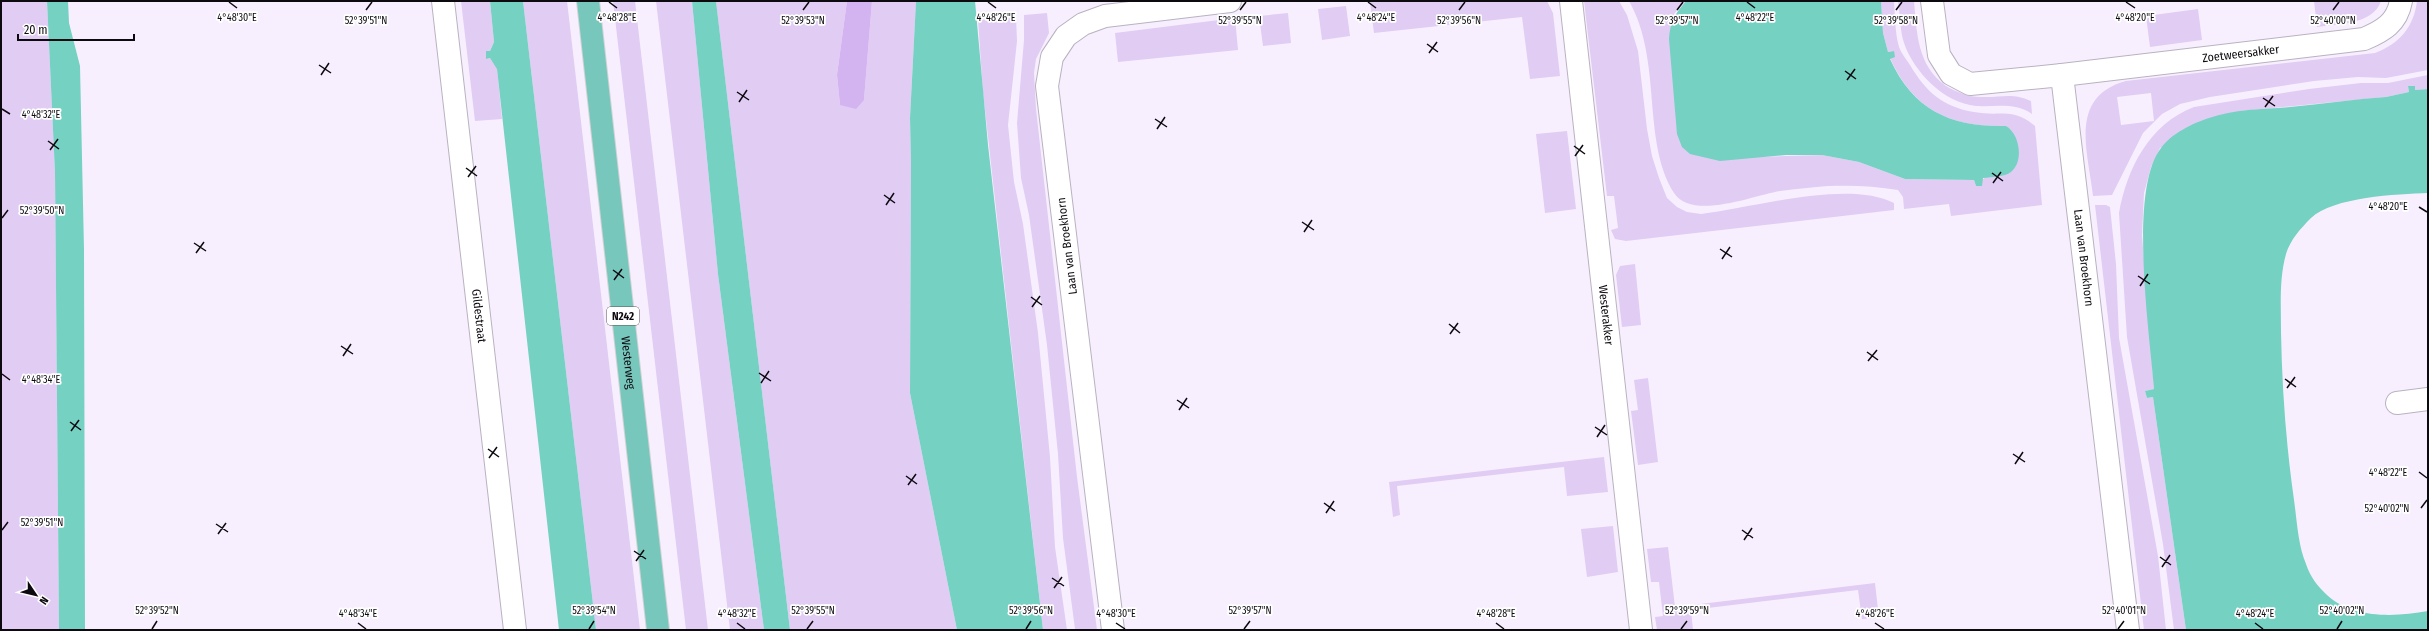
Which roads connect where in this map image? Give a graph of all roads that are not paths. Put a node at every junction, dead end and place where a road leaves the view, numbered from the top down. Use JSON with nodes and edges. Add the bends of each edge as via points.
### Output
{"nodes":[{"id":1,"x":442,"y":1,"type":"edge"},
{"id":2,"x":588,"y":1,"type":"edge"},
{"id":3,"x":1230,"y":1,"type":"edge"},
{"id":4,"x":1571,"y":1,"type":"edge"},
{"id":5,"x":1932,"y":1,"type":"edge"},
{"id":6,"x":2401,"y":1,"type":"edge"},
{"id":7,"x":2062,"y":75,"type":"junction"},
{"id":8,"x":2428,"y":399,"type":"edge"},
{"id":9,"x":2397,"y":403,"type":"dead end"},
{"id":10,"x":515,"y":630,"type":"edge"},
{"id":11,"x":658,"y":630,"type":"edge"},
{"id":12,"x":1113,"y":630,"type":"edge"},
{"id":13,"x":1641,"y":630,"type":"edge"},
{"id":14,"x":2128,"y":630,"type":"edge"}],
"edges":[{"from":1,"to":10,"type":"street","name":"Gildestraat"},
{"from":2,"to":11,"type":"main road","name":"Westerweg","number":"N242"},
{"from":3,"to":12,"type":"street","name":"Laan van Broekhorn","via":[[1105,16],[1083,24],[1066,36],[1052,57],[1047,86]]},
{"from":4,"to":13,"type":"street","name":"Westerakker"},
{"from":5,"to":7,"type":"street","via":[[1939,55],[1951,74],[1970,84]]},
{"from":6,"to":7,"type":"street","name":"Zoetweersakker","via":[[2398,14],[2392,22],[2382,32],[2364,39]]},
{"from":7,"to":14,"type":"street","name":"Laan van Broekhorn"},
{"from":8,"to":9,"type":"street"}]}
